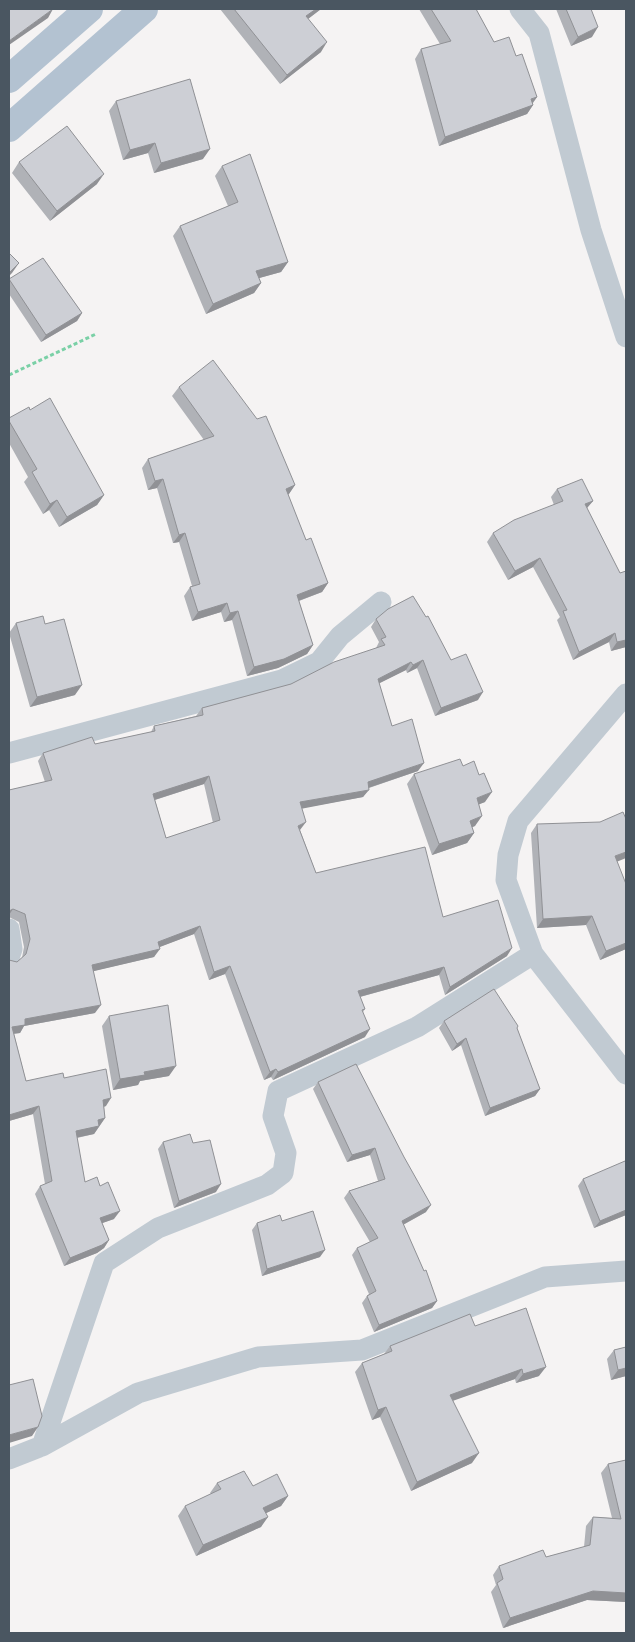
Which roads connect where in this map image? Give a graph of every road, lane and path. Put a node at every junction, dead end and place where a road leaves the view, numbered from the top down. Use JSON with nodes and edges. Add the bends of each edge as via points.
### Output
{"nodes":[{"id":1,"x":89,"y":9,"type":"edge"},
{"id":2,"x":144,"y":9,"type":"edge"},
{"id":3,"x":520,"y":9,"type":"edge"},
{"id":4,"x":9,"y":79,"type":"edge"},
{"id":5,"x":9,"y":128,"type":"edge"},
{"id":6,"x":96,"y":334,"type":"dead end"},
{"id":7,"x":626,"y":337,"type":"edge"},
{"id":8,"x":9,"y":375,"type":"edge"},
{"id":9,"x":381,"y":602,"type":"dead end"},
{"id":10,"x":626,"y":694,"type":"edge"},
{"id":11,"x":9,"y":753,"type":"edge"},
{"id":12,"x":9,"y":929,"type":"edge"},
{"id":13,"x":533,"y":954,"type":"junction"},
{"id":14,"x":9,"y":958,"type":"edge"},
{"id":15,"x":626,"y":1074,"type":"edge"},
{"id":16,"x":626,"y":1271,"type":"edge"},
{"id":17,"x":42,"y":1446,"type":"junction"},
{"id":18,"x":9,"y":1458,"type":"edge"}],
"edges":[{"from":1,"to":4,"type":"main road"},
{"from":2,"to":5,"type":"main road"},
{"from":3,"to":7,"type":"street","via":[[539,34],[591,230]]},
{"from":6,"to":8,"type":"path"},
{"from":9,"to":11,"type":"street","via":[[340,636],[319,662],[282,680]]},
{"from":10,"to":13,"type":"street","via":[[518,821],[508,855],[506,880]]},
{"from":12,"to":14,"type":"street","via":[[12,949]]},
{"from":13,"to":15,"type":"street"},
{"from":13,"to":17,"type":"street","via":[[417,1027],[278,1092],[273,1116],[286,1153],[283,1173],[267,1186],[158,1228],[104,1263]]},
{"from":16,"to":17,"type":"street","via":[[545,1277],[362,1350],[258,1357],[138,1393]]},
{"from":17,"to":18,"type":"street"}]}
